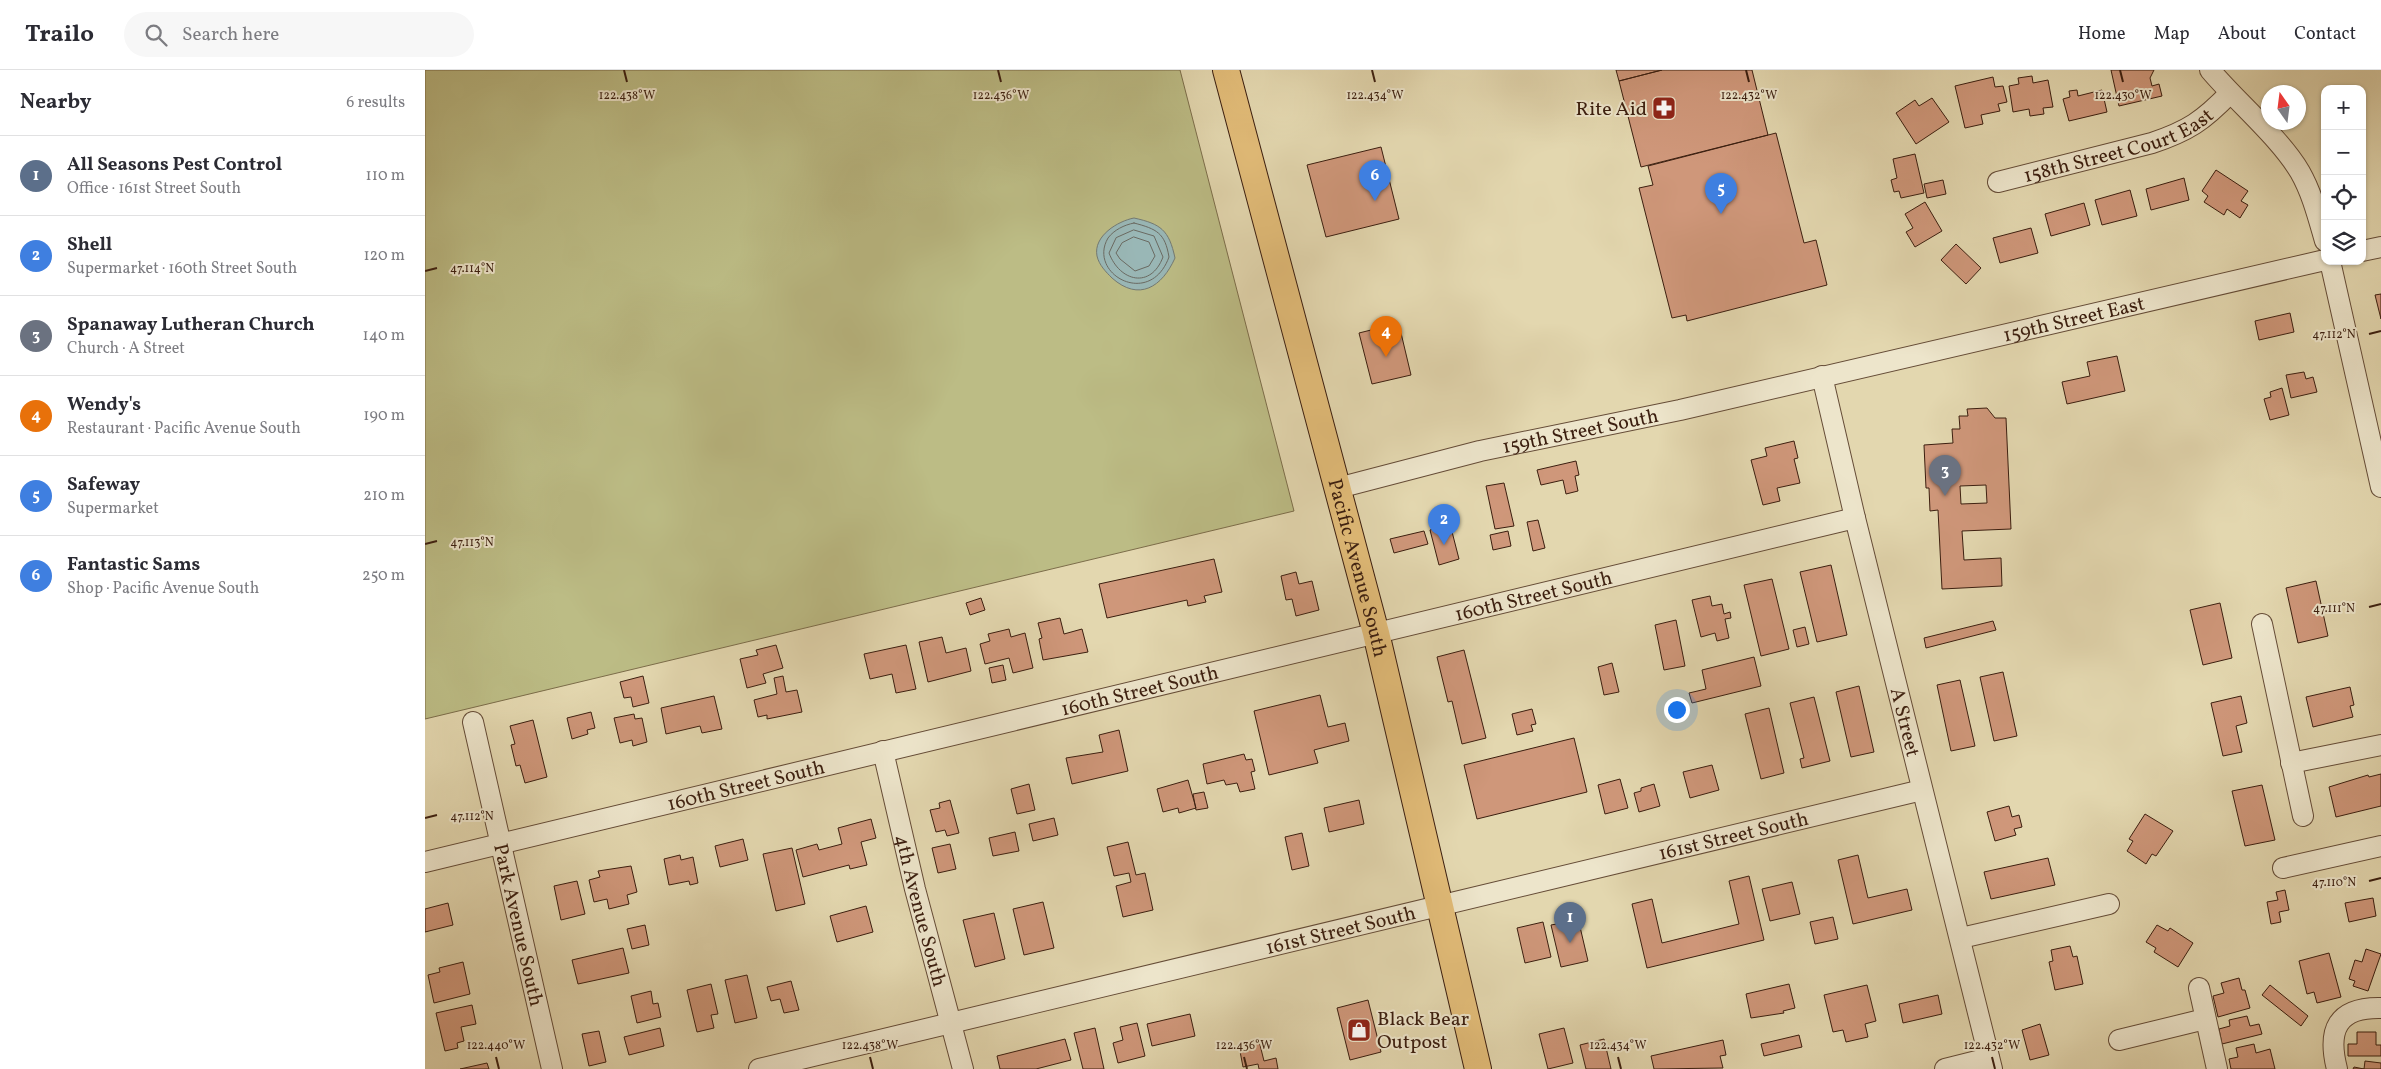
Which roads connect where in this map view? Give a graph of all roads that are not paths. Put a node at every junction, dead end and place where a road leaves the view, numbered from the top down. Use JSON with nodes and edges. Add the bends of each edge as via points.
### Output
{"nodes":[{"id":1,"x":1226,"y":70,"type":"edge"},
{"id":2,"x":2210,"y":70,"type":"edge"},
{"id":3,"x":2230,"y":93,"type":"junction"},
{"id":4,"x":1998,"y":182,"type":"dead end"},
{"id":5,"x":2321,"y":228,"type":"edge"},
{"id":6,"x":2381,"y":247,"type":"edge"},
{"id":7,"x":2366,"y":250,"type":"edge"},
{"id":8,"x":2321,"y":261,"type":"edge"},
{"id":9,"x":2331,"y":265,"type":"edge"},
{"id":10,"x":1822,"y":376,"type":"junction"},
{"id":11,"x":2381,"y":487,"type":"edge"},
{"id":12,"x":1338,"y":488,"type":"junction"},
{"id":13,"x":1855,"y":518,"type":"junction"},
{"id":14,"x":2262,"y":624,"type":"dead end"},
{"id":15,"x":1376,"y":634,"type":"junction"},
{"id":16,"x":473,"y":722,"type":"dead end"},
{"id":17,"x":2381,"y":745,"type":"edge"},
{"id":18,"x":883,"y":751,"type":"junction"},
{"id":19,"x":2291,"y":763,"type":"junction"},
{"id":20,"x":1922,"y":790,"type":"junction"},
{"id":21,"x":2303,"y":816,"type":"dead end"},
{"id":22,"x":502,"y":843,"type":"junction"},
{"id":23,"x":2381,"y":846,"type":"edge"},
{"id":24,"x":425,"y":862,"type":"edge"},
{"id":25,"x":2283,"y":868,"type":"dead end"},
{"id":26,"x":2109,"y":904,"type":"dead end"},
{"id":27,"x":1441,"y":905,"type":"junction"},
{"id":28,"x":1961,"y":938,"type":"junction"},
{"id":29,"x":2199,"y":988,"type":"dead end"},
{"id":30,"x":2381,"y":1008,"type":"edge"},
{"id":31,"x":2205,"y":1019,"type":"junction"},
{"id":32,"x":952,"y":1023,"type":"junction"},
{"id":33,"x":2119,"y":1040,"type":"dead end"},
{"id":34,"x":1991,"y":1064,"type":"edge"},
{"id":35,"x":552,"y":1069,"type":"edge"},
{"id":36,"x":759,"y":1069,"type":"edge"},
{"id":37,"x":963,"y":1069,"type":"edge"},
{"id":38,"x":1478,"y":1069,"type":"edge"},
{"id":39,"x":1945,"y":1069,"type":"edge"},
{"id":40,"x":2217,"y":1069,"type":"edge"},
{"id":41,"x":2337,"y":1069,"type":"edge"}],
"edges":[{"from":1,"to":12,"type":"main road","name":"Pacific Avenue South"},
{"from":2,"to":3,"type":"street"},
{"from":3,"to":4,"type":"street","name":"158th Street Court East","via":[[2195,126],[2176,135]]},
{"from":3,"to":5,"type":"street","via":[[2299,171],[2311,195]]},
{"from":6,"to":7,"type":"street"},
{"from":8,"to":10,"type":"street","name":"159th Street East"},
{"from":9,"to":11,"type":"street"},
{"from":10,"to":12,"type":"street","name":"159th Street South","via":[[1680,410],[1480,451]]},
{"from":10,"to":13,"type":"street","name":"A Street"},
{"from":12,"to":15,"type":"main road","name":"Pacific Avenue South"},
{"from":13,"to":15,"type":"street","name":"160th Street South"},
{"from":13,"to":20,"type":"street","name":"A Street"},
{"from":14,"to":19,"type":"street"},
{"from":15,"to":18,"type":"street","name":"160th Street South"},
{"from":15,"to":27,"type":"main road","name":"Pacific Avenue South"},
{"from":16,"to":22,"type":"street","name":"Park Avenue South"},
{"from":17,"to":19,"type":"street"},
{"from":18,"to":22,"type":"street","name":"160th Street South"},
{"from":18,"to":32,"type":"street","name":"4th Avenue South","via":[[915,890]]},
{"from":19,"to":21,"type":"street"},
{"from":20,"to":27,"type":"street","name":"161st Street South"},
{"from":20,"to":28,"type":"street","name":"A Street"},
{"from":22,"to":24,"type":"street","name":"160th Street South"},
{"from":22,"to":35,"type":"street","name":"Park Avenue South"},
{"from":23,"to":25,"type":"street"},
{"from":26,"to":28,"type":"street"},
{"from":27,"to":32,"type":"street","name":"161st Street South"},
{"from":27,"to":38,"type":"main road","name":"Pacific Avenue South"},
{"from":28,"to":34,"type":"street","name":"A Street"},
{"from":29,"to":31,"type":"street"},
{"from":30,"to":41,"type":"street","via":[[2354,1012],[2339,1022],[2333,1032],[2332,1043]]},
{"from":31,"to":33,"type":"street"},
{"from":31,"to":40,"type":"street"},
{"from":32,"to":36,"type":"street","name":"161st Street South"},
{"from":32,"to":37,"type":"street","name":"4th Avenue South"},
{"from":34,"to":39,"type":"street"}]}
